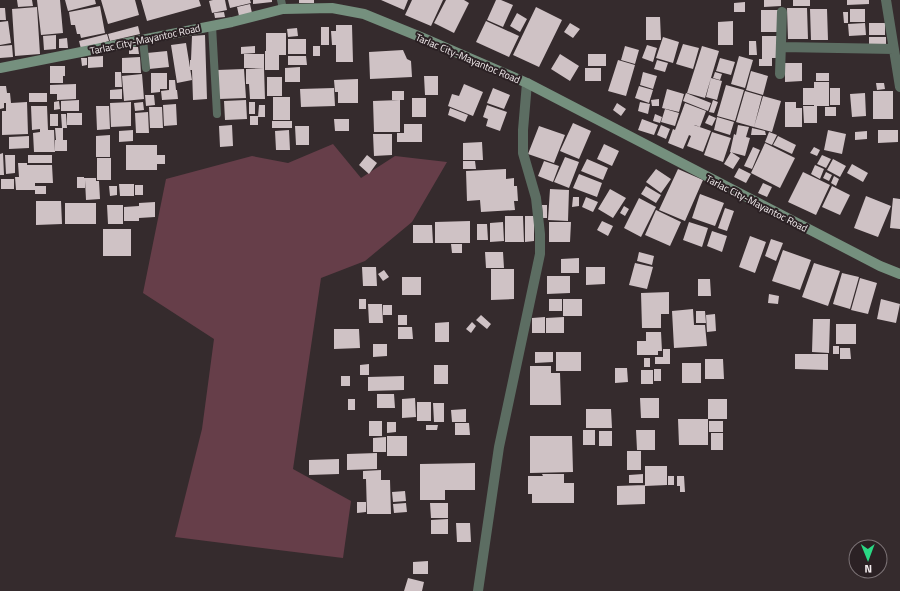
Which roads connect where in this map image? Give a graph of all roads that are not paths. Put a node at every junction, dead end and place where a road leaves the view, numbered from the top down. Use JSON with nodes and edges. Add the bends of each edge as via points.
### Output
{"nodes":[{"id":1,"x":886,"y":0,"type":"edge"},
{"id":2,"x":282,"y":4,"type":"edge"},
{"id":3,"x":782,"y":12,"type":"dead end"},
{"id":4,"x":212,"y":26,"type":"junction"},
{"id":5,"x":142,"y":40,"type":"junction"},
{"id":6,"x":782,"y":47,"type":"junction"},
{"id":7,"x":894,"y":49,"type":"junction"},
{"id":8,"x":0,"y":68,"type":"edge"},
{"id":9,"x":146,"y":68,"type":"dead end"},
{"id":10,"x":780,"y":74,"type":"dead end"},
{"id":11,"x":527,"y":83,"type":"junction"},
{"id":12,"x":900,"y":87,"type":"edge"},
{"id":13,"x":217,"y":114,"type":"dead end"},
{"id":14,"x":900,"y":274,"type":"edge"},
{"id":15,"x":478,"y":591,"type":"edge"}],
"edges":[{"from":1,"to":7,"type":"street"},
{"from":2,"to":4,"type":"main road","name":"Tarlac City-Mayantoc Road","via":[[232,22]]},
{"from":2,"to":11,"type":"main road","name":"Tarlac City-Mayantoc Road","via":[[332,8],[364,14]]},
{"from":3,"to":6,"type":"street"},
{"from":4,"to":5,"type":"main road","name":"Tarlac City-Mayantoc Road"},
{"from":4,"to":13,"type":"lane"},
{"from":5,"to":8,"type":"main road","name":"Tarlac City-Mayantoc Road"},
{"from":5,"to":9,"type":"lane"},
{"from":6,"to":7,"type":"street"},
{"from":6,"to":10,"type":"street"},
{"from":7,"to":12,"type":"street"},
{"from":11,"to":14,"type":"main road","name":"Tarlac City-Mayantoc Road"},
{"from":11,"to":15,"type":"street","via":[[523,153],[536,198],[540,254],[499,447]]}]}
